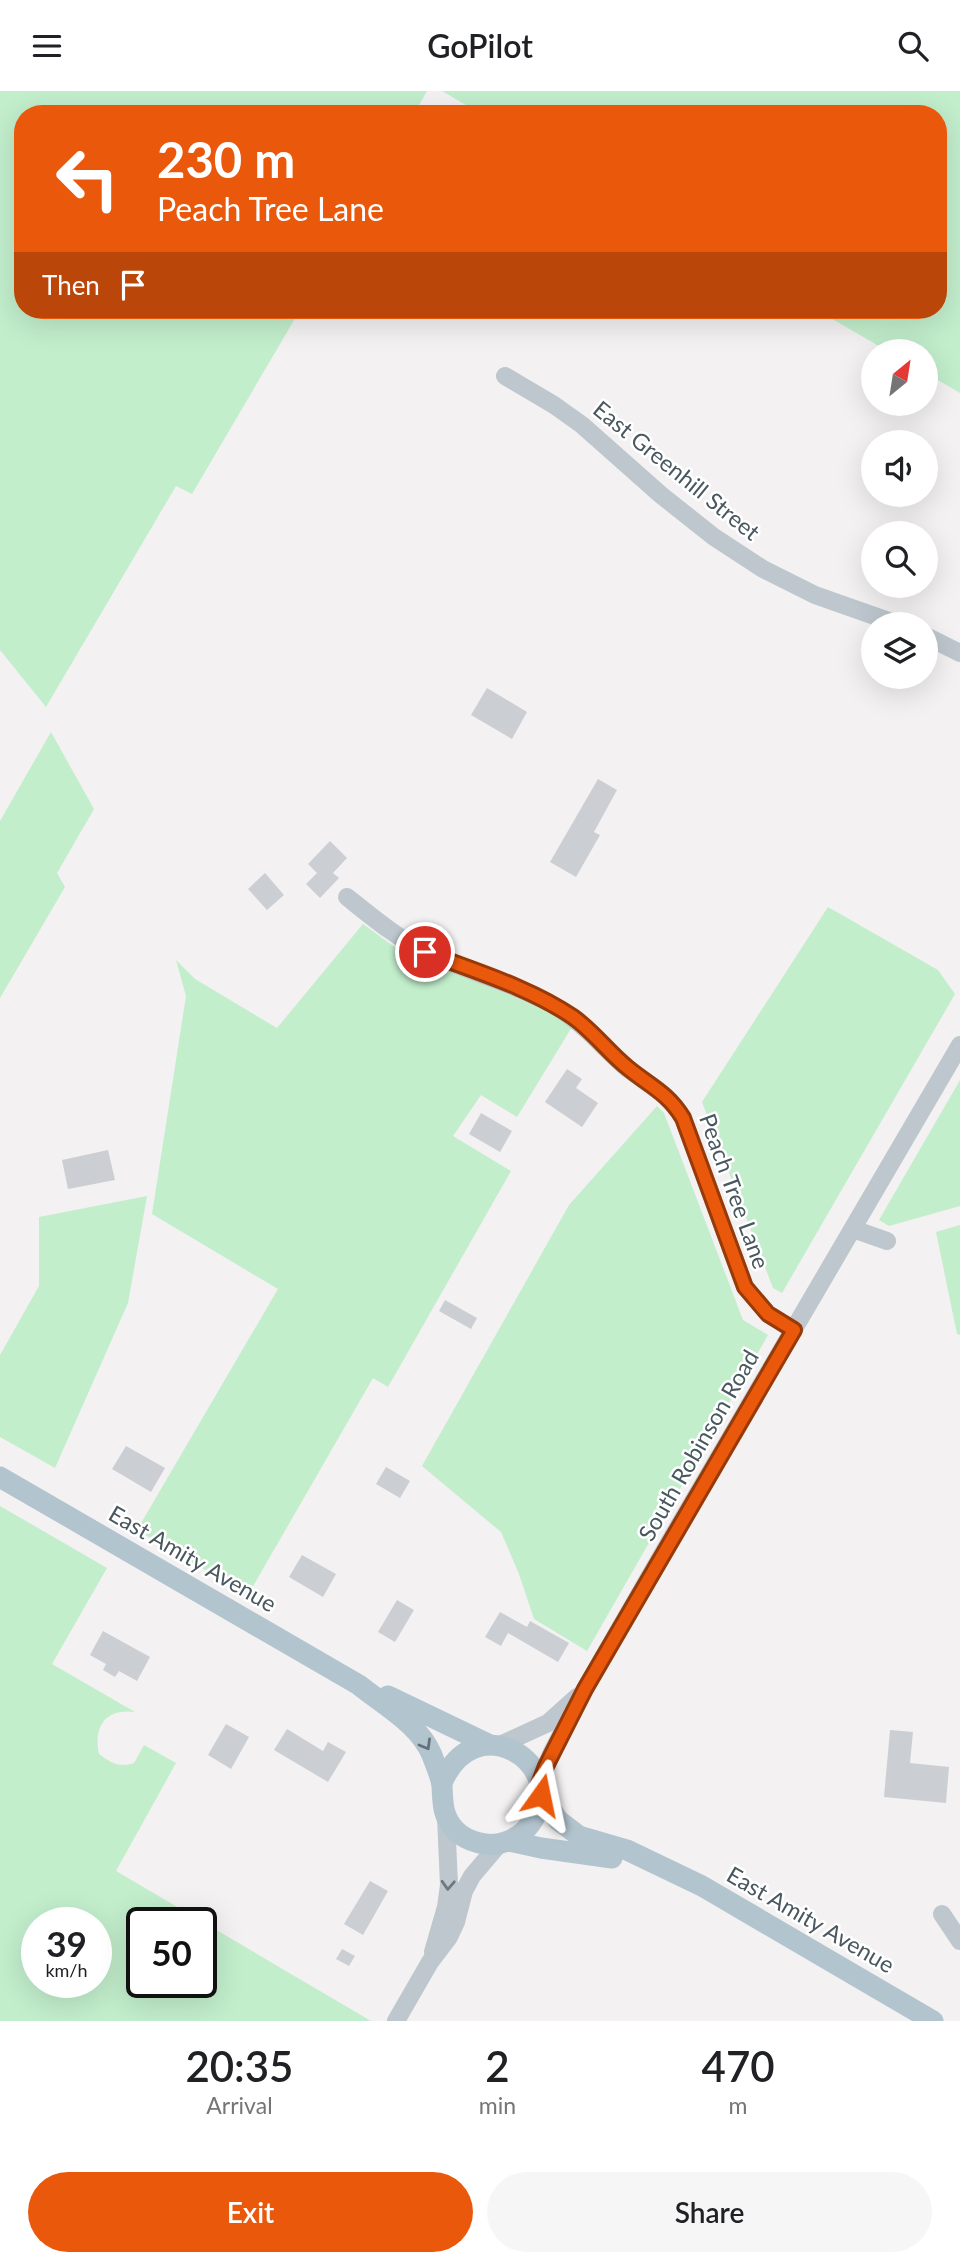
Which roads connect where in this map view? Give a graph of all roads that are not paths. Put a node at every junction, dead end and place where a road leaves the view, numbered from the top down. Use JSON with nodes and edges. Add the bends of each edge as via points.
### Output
{"nodes":[{"id":1,"x":505,"y":376,"type":"dead end"},
{"id":2,"x":864,"y":612,"type":"edge"},
{"id":3,"x":938,"y":642,"type":"edge"},
{"id":4,"x":960,"y":653,"type":"edge"},
{"id":5,"x":347,"y":897,"type":"dead end"},
{"id":6,"x":960,"y":1045,"type":"edge"},
{"id":7,"x":853,"y":1229,"type":"junction"},
{"id":8,"x":887,"y":1241,"type":"dead end"},
{"id":9,"x":794,"y":1330,"type":"junction"},
{"id":10,"x":0,"y":1477,"type":"edge"},
{"id":11,"x":359,"y":1685,"type":"junction"},
{"id":12,"x":585,"y":1689,"type":"junction"},
{"id":13,"x":494,"y":1745,"type":"junction"},
{"id":14,"x":442,"y":1783,"type":"junction"},
{"id":15,"x":540,"y":1790,"type":"junction"},
{"id":16,"x":446,"y":1817,"type":"junction"},
{"id":17,"x":504,"y":1842,"type":"junction"},
{"id":18,"x":659,"y":1866,"type":"junction"},
{"id":19,"x":942,"y":1914,"type":"dead end"},
{"id":20,"x":960,"y":1941,"type":"edge"},
{"id":21,"x":430,"y":1962,"type":"junction"},
{"id":22,"x":396,"y":2021,"type":"edge"},
{"id":23,"x":933,"y":2021,"type":"edge"}],
"edges":[{"from":1,"to":2,"type":"street","name":"East Greenhill Street","via":[[582,425],[714,537],[763,569]]},
{"from":3,"to":4,"type":"street"},
{"from":5,"to":9,"type":"street","name":"Peach Tree Lane","via":[[425,952],[525,992],[575,1019],[628,1069],[674,1103],[745,1287],[768,1314]]},
{"from":6,"to":7,"type":"street","name":"South Robinson Road"},
{"from":7,"to":8,"type":"street"},
{"from":7,"to":9,"type":"street","name":"South Robinson Road"},
{"from":9,"to":12,"type":"street","name":"South Robinson Road"},
{"from":10,"to":11,"type":"main road","name":"East Amity Avenue"},
{"from":11,"to":13,"type":"main road","name":"East Amity Avenue"},
{"from":11,"to":14,"type":"main road","name":"East Amity Avenue","one_way":true,"via":[[420,1735]]},
{"from":12,"to":13,"type":"street","name":"South Robinson Road","via":[[548,1723]]},
{"from":12,"to":15,"type":"street","name":"South Robinson Road","via":[[552,1752]]},
{"from":13,"to":14,"type":"main road","via":[[474,1747],[460,1755],[448,1767]]},
{"from":13,"to":15,"type":"main road","via":[[520,1754],[531,1765]]},
{"from":14,"to":16,"type":"main road"},
{"from":15,"to":17,"type":"main road","via":[[531,1825]]},
{"from":15,"to":18,"type":"main road","name":"East Amity Avenue","via":[[558,1820],[579,1836],[627,1850]]},
{"from":16,"to":17,"type":"main road","via":[[470,1840],[487,1845]]},
{"from":16,"to":21,"type":"street","one_way":true,"via":[[449,1885]]},
{"from":17,"to":18,"type":"main road","name":"East Amity Avenue"},
{"from":17,"to":21,"type":"street","via":[[472,1876],[449,1937]]},
{"from":18,"to":23,"type":"main road","name":"East Amity Avenue","via":[[730,1901]]},
{"from":19,"to":20,"type":"street"},
{"from":21,"to":22,"type":"street"}]}
